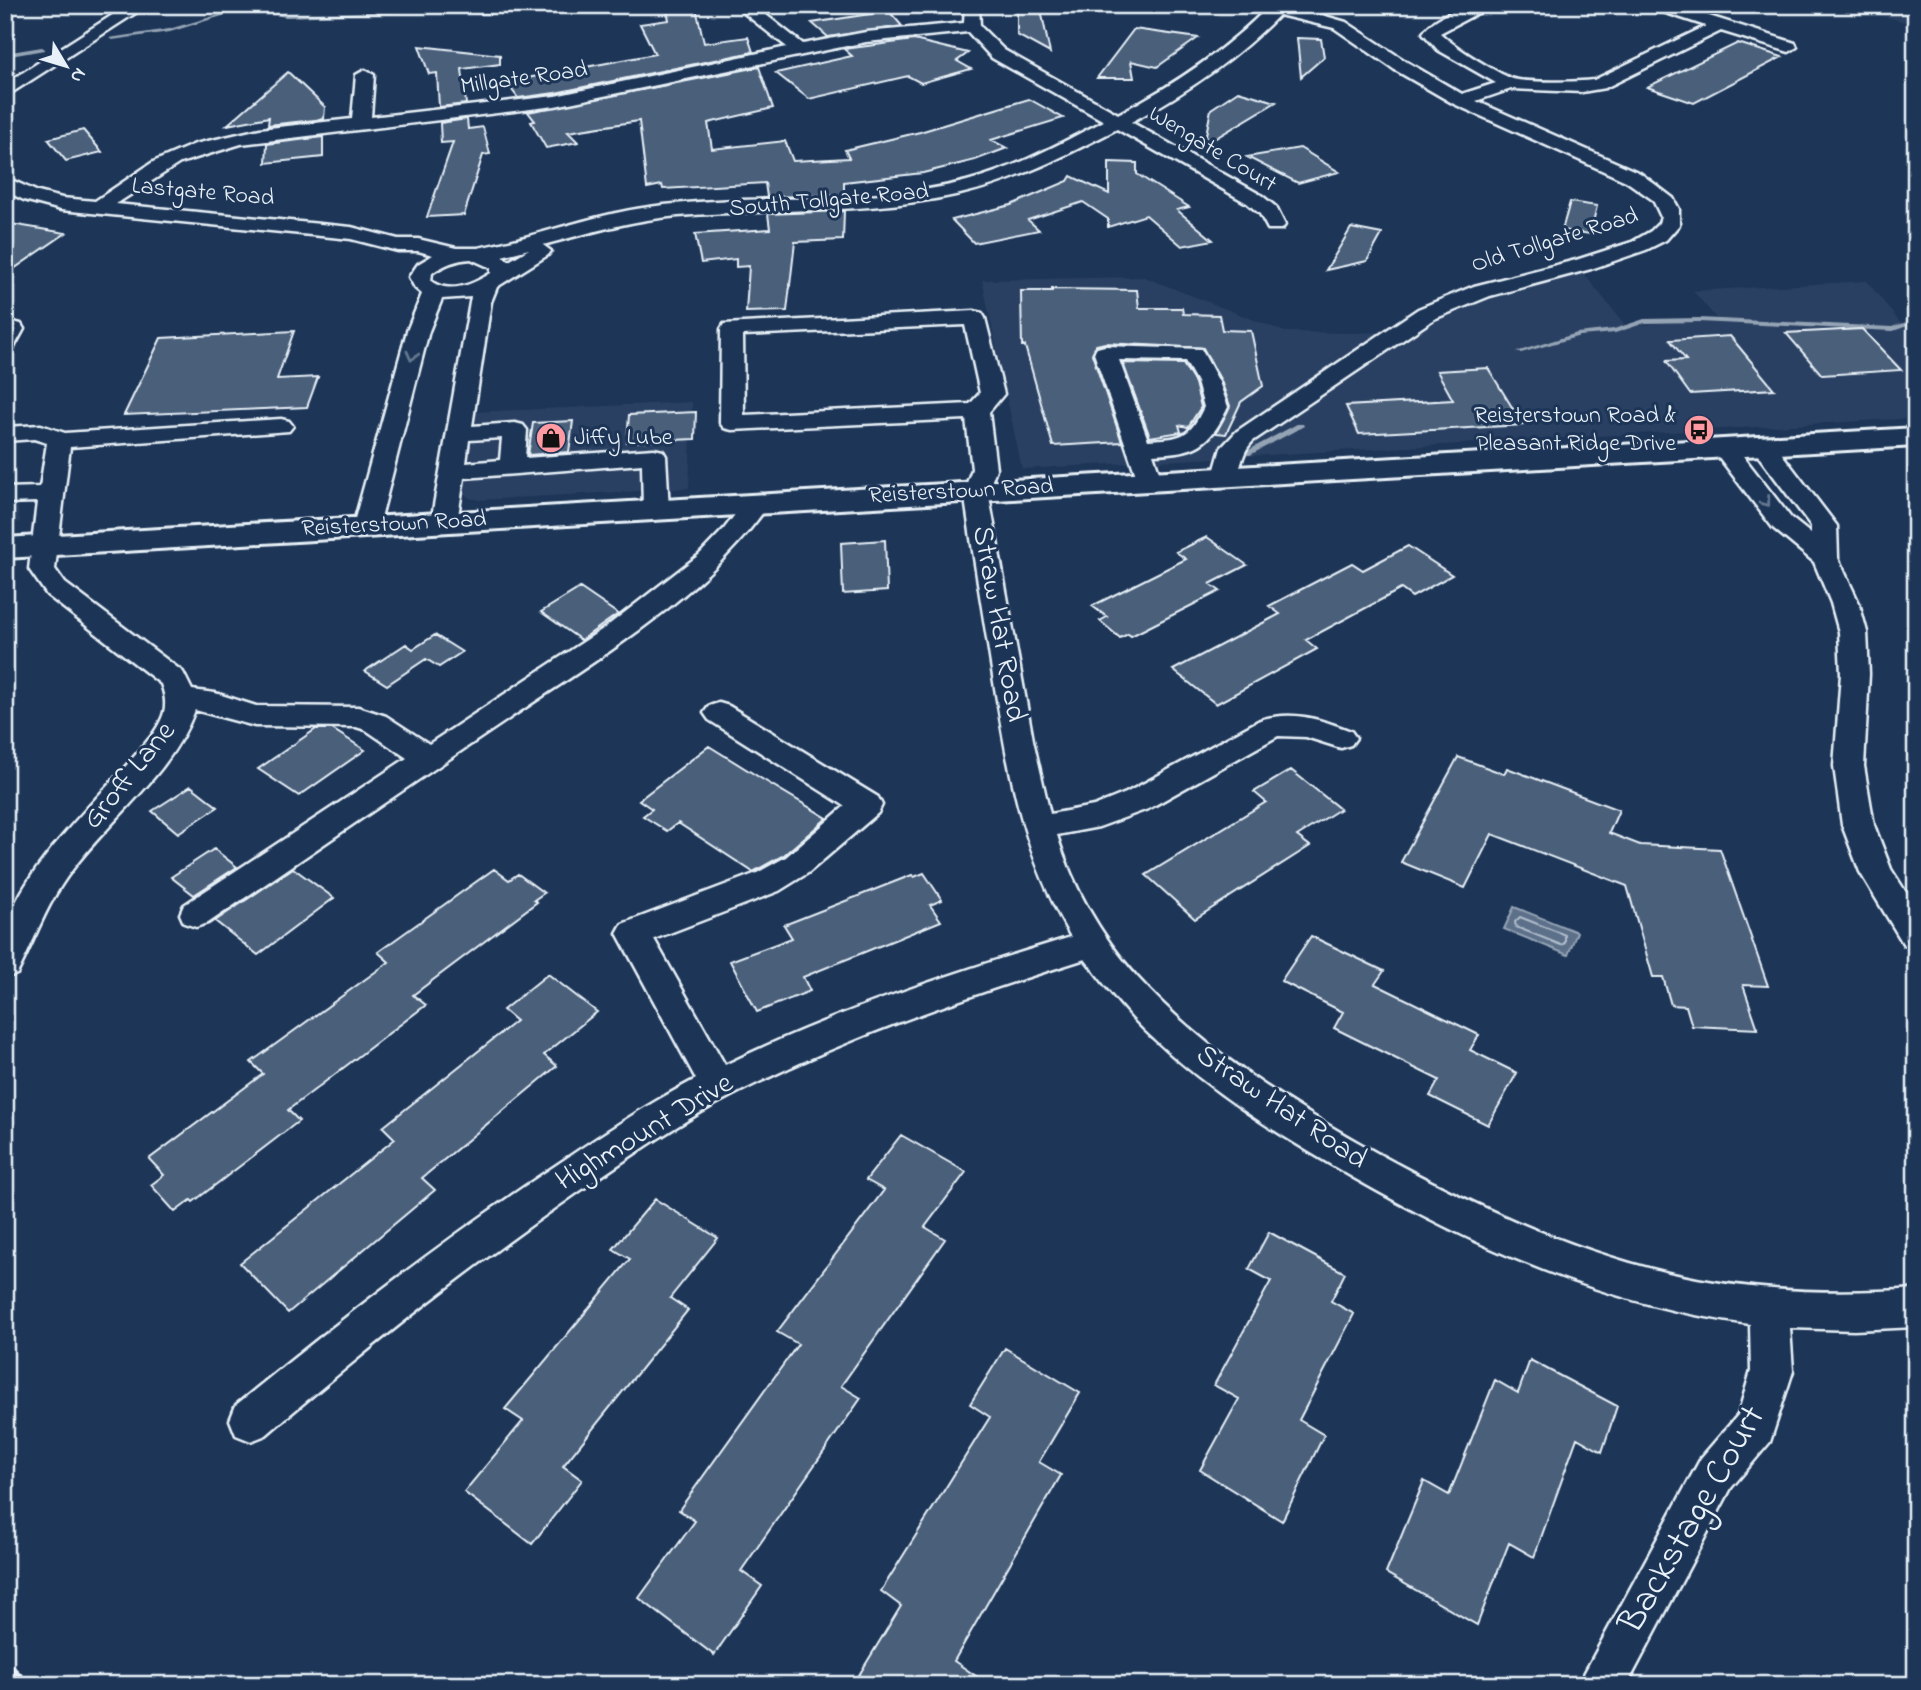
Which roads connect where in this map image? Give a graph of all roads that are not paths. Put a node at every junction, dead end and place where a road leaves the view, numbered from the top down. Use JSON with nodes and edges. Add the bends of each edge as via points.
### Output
{"nodes":[{"id":1,"x":140,"y":5,"type":"edge"},
{"id":2,"x":972,"y":5,"type":"edge"},
{"id":3,"x":1485,"y":5,"type":"edge"},
{"id":4,"x":1657,"y":5,"type":"edge"},
{"id":5,"x":1278,"y":7,"type":"edge"},
{"id":6,"x":750,"y":10,"type":"dead end"},
{"id":7,"x":1720,"y":25,"type":"junction"},
{"id":8,"x":972,"y":27,"type":"junction"},
{"id":9,"x":1789,"y":47,"type":"dead end"},
{"id":10,"x":800,"y":50,"type":"junction"},
{"id":11,"x":365,"y":75,"type":"dead end"},
{"id":12,"x":1510,"y":84,"type":"junction"},
{"id":13,"x":5,"y":92,"type":"edge"},
{"id":14,"x":1460,"y":100,"type":"junction"},
{"id":15,"x":1118,"y":122,"type":"junction"},
{"id":16,"x":361,"y":124,"type":"junction"},
{"id":17,"x":5,"y":183,"type":"edge"},
{"id":18,"x":97,"y":209,"type":"junction"},
{"id":19,"x":1275,"y":225,"type":"dead end"},
{"id":20,"x":579,"y":230,"type":"junction"},
{"id":21,"x":398,"y":245,"type":"junction"},
{"id":22,"x":479,"y":254,"type":"junction"},
{"id":23,"x":458,"y":255,"type":"junction"},
{"id":24,"x":422,"y":271,"type":"junction"},
{"id":25,"x":494,"y":281,"type":"junction"},
{"id":26,"x":434,"y":292,"type":"junction"},
{"id":27,"x":977,"y":411,"type":"junction"},
{"id":28,"x":281,"y":426,"type":"dead end"},
{"id":29,"x":459,"y":433,"type":"junction"},
{"id":30,"x":5,"y":434,"type":"edge"},
{"id":31,"x":1916,"y":437,"type":"edge"},
{"id":32,"x":59,"y":441,"type":"junction"},
{"id":33,"x":1763,"y":446,"type":"junction"},
{"id":34,"x":1139,"y":448,"type":"junction"},
{"id":35,"x":1724,"y":448,"type":"junction"},
{"id":36,"x":512,"y":466,"type":"junction"},
{"id":37,"x":452,"y":471,"type":"junction"},
{"id":38,"x":1225,"y":476,"type":"junction"},
{"id":39,"x":1150,"y":481,"type":"junction"},
{"id":40,"x":976,"y":491,"type":"junction"},
{"id":41,"x":51,"y":494,"type":"junction"},
{"id":42,"x":5,"y":496,"type":"edge"},
{"id":43,"x":756,"y":504,"type":"junction"},
{"id":44,"x":656,"y":510,"type":"junction"},
{"id":45,"x":444,"y":522,"type":"junction"},
{"id":46,"x":366,"y":526,"type":"junction"},
{"id":47,"x":43,"y":546,"type":"junction"},
{"id":48,"x":5,"y":548,"type":"edge"},
{"id":49,"x":1825,"y":558,"type":"junction"},
{"id":50,"x":180,"y":698,"type":"junction"},
{"id":51,"x":719,"y":713,"type":"dead end"},
{"id":52,"x":1341,"y":738,"type":"dead end"},
{"id":53,"x":428,"y":757,"type":"junction"},
{"id":54,"x":1039,"y":827,"type":"junction"},
{"id":55,"x":196,"y":914,"type":"dead end"},
{"id":56,"x":1916,"y":936,"type":"edge"},
{"id":57,"x":1093,"y":944,"type":"junction"},
{"id":58,"x":5,"y":965,"type":"edge"},
{"id":59,"x":717,"y":1085,"type":"junction"},
{"id":60,"x":1916,"y":1308,"type":"edge"},
{"id":61,"x":1769,"y":1309,"type":"junction"},
{"id":62,"x":251,"y":1420,"type":"dead end"},
{"id":63,"x":1601,"y":1685,"type":"edge"}],
"edges":[{"from":1,"to":13,"type":"street"},
{"from":2,"to":8,"type":"street"},
{"from":3,"to":12,"type":"street","via":[[1438,24],[1431,33],[1444,46]]},
{"from":4,"to":7,"type":"street"},
{"from":5,"to":14,"type":"street","name":"Old Tollgate Road","via":[[1340,25]]},
{"from":5,"to":15,"type":"street","name":"South Tollgate Road","via":[[1219,62]]},
{"from":6,"to":10,"type":"street"},
{"from":7,"to":9,"type":"street"},
{"from":7,"to":12,"type":"street","via":[[1599,84]]},
{"from":8,"to":10,"type":"street","name":"Millgate Road","via":[[911,30]]},
{"from":8,"to":15,"type":"street","name":"Wengate Court","via":[[998,54]]},
{"from":10,"to":16,"type":"street","name":"Millgate Road","via":[[557,101]]},
{"from":11,"to":16,"type":"street"},
{"from":12,"to":14,"type":"street"},
{"from":14,"to":38,"type":"street","name":"Old Tollgate Road","via":[[1633,177],[1666,203],[1670,224],[1662,234],[1626,251],[1483,290],[1418,318],[1245,436],[1233,448]]},
{"from":15,"to":19,"type":"street","name":"Wengate Court","via":[[1254,199],[1269,211]]},
{"from":15,"to":20,"type":"street","name":"South Tollgate Road","via":[[1016,172],[957,189],[840,204],[652,213]]},
{"from":16,"to":18,"type":"street","name":"Millgate Road","via":[[260,135],[203,148],[138,177]]},
{"from":17,"to":18,"type":"street","name":"Lastgate Road","via":[[31,196]]},
{"from":18,"to":21,"type":"street","name":"Lastgate Road","via":[[351,233]]},
{"from":20,"to":22,"type":"street","name":"South Tollgate Road"},
{"from":20,"to":25,"type":"street","name":"South Tollgate Road"},
{"from":21,"to":23,"type":"street","name":"Lastgate Road"},
{"from":21,"to":24,"type":"street","via":[[401,254]]},
{"from":22,"to":23,"type":"street","name":"South Tollgate Road"},
{"from":22,"to":25,"type":"street","via":[[502,266]]},
{"from":23,"to":24,"type":"street"},
{"from":24,"to":26,"type":"street","via":[[421,283]]},
{"from":25,"to":26,"type":"street","name":"South Tollgate Road","via":[[457,294]]},
{"from":25,"to":29,"type":"street","via":[[480,302]]},
{"from":26,"to":46,"type":"street","one_way":true,"via":[[418,331]]},
{"from":27,"to":27,"type":"street","via":[[992,394],[974,318],[732,329],[733,423]]},
{"from":27,"to":40,"type":"street","via":[[984,469]]},
{"from":28,"to":32,"type":"street"},
{"from":29,"to":36,"type":"street","via":[[515,430]]},
{"from":29,"to":37,"type":"street"},
{"from":30,"to":32,"type":"street","via":[[43,433]]},
{"from":31,"to":33,"type":"main road","name":"Reisterstown Road"},
{"from":32,"to":41,"type":"street","name":"Groff Lane"},
{"from":33,"to":35,"type":"main road","name":"Reisterstown Road"},
{"from":33,"to":49,"type":"street","via":[[1825,526]]},
{"from":34,"to":34,"type":"street","via":[[1105,353],[1193,354],[1216,407],[1202,436],[1191,444]]},
{"from":34,"to":39,"type":"street"},
{"from":35,"to":38,"type":"main road","name":"Reisterstown Road"},
{"from":35,"to":49,"type":"street","one_way":true,"via":[[1782,523]]},
{"from":36,"to":37,"type":"street"},
{"from":36,"to":44,"type":"street","via":[[653,456]]},
{"from":37,"to":45,"type":"street"},
{"from":38,"to":39,"type":"main road","name":"Reisterstown Road"},
{"from":39,"to":40,"type":"main road","name":"Reisterstown Road"},
{"from":40,"to":43,"type":"main road","name":"Reisterstown Road"},
{"from":40,"to":54,"type":"street","name":"Straw Hat Road","via":[[1022,762]]},
{"from":41,"to":42,"type":"street"},
{"from":41,"to":47,"type":"street","name":"Groff Lane"},
{"from":43,"to":44,"type":"main road","name":"Reisterstown Road"},
{"from":43,"to":53,"type":"street","via":[[708,561],[615,633]]},
{"from":44,"to":45,"type":"main road","name":"Reisterstown Road"},
{"from":45,"to":46,"type":"main road","name":"Reisterstown Road"},
{"from":46,"to":47,"type":"main road","name":"Reisterstown Road"},
{"from":47,"to":48,"type":"main road","name":"Reisterstown Road"},
{"from":47,"to":50,"type":"street","name":"Groff Lane","via":[[42,569],[56,589],[173,679]]},
{"from":49,"to":56,"type":"street","via":[[1853,632],[1849,766],[1858,825],[1876,872]]},
{"from":50,"to":53,"type":"street","via":[[255,716],[358,717],[376,723]]},
{"from":50,"to":58,"type":"street","name":"Groff Lane","via":[[181,710],[167,738],[59,864],[21,927]]},
{"from":51,"to":59,"type":"street","via":[[867,805],[796,865],[768,882],[634,933]]},
{"from":52,"to":54,"type":"street","via":[[1308,726],[1270,727],[1137,801],[1099,816]]},
{"from":53,"to":55,"type":"street"},
{"from":54,"to":57,"type":"street","name":"Straw Hat Road","via":[[1065,896]]},
{"from":57,"to":59,"type":"street","name":"Highmount Drive","via":[[927,997]]},
{"from":57,"to":61,"type":"street","name":"Straw Hat Road","via":[[1139,1002],[1191,1051],[1329,1146],[1516,1241],[1670,1292]]},
{"from":59,"to":62,"type":"street","name":"Highmount Drive","via":[[519,1210],[363,1326]]},
{"from":60,"to":61,"type":"street","name":"Straw Hat Road","via":[[1871,1312]]},
{"from":61,"to":63,"type":"street","name":"Backstage Court","via":[[1772,1371],[1755,1427],[1716,1473]]}]}
